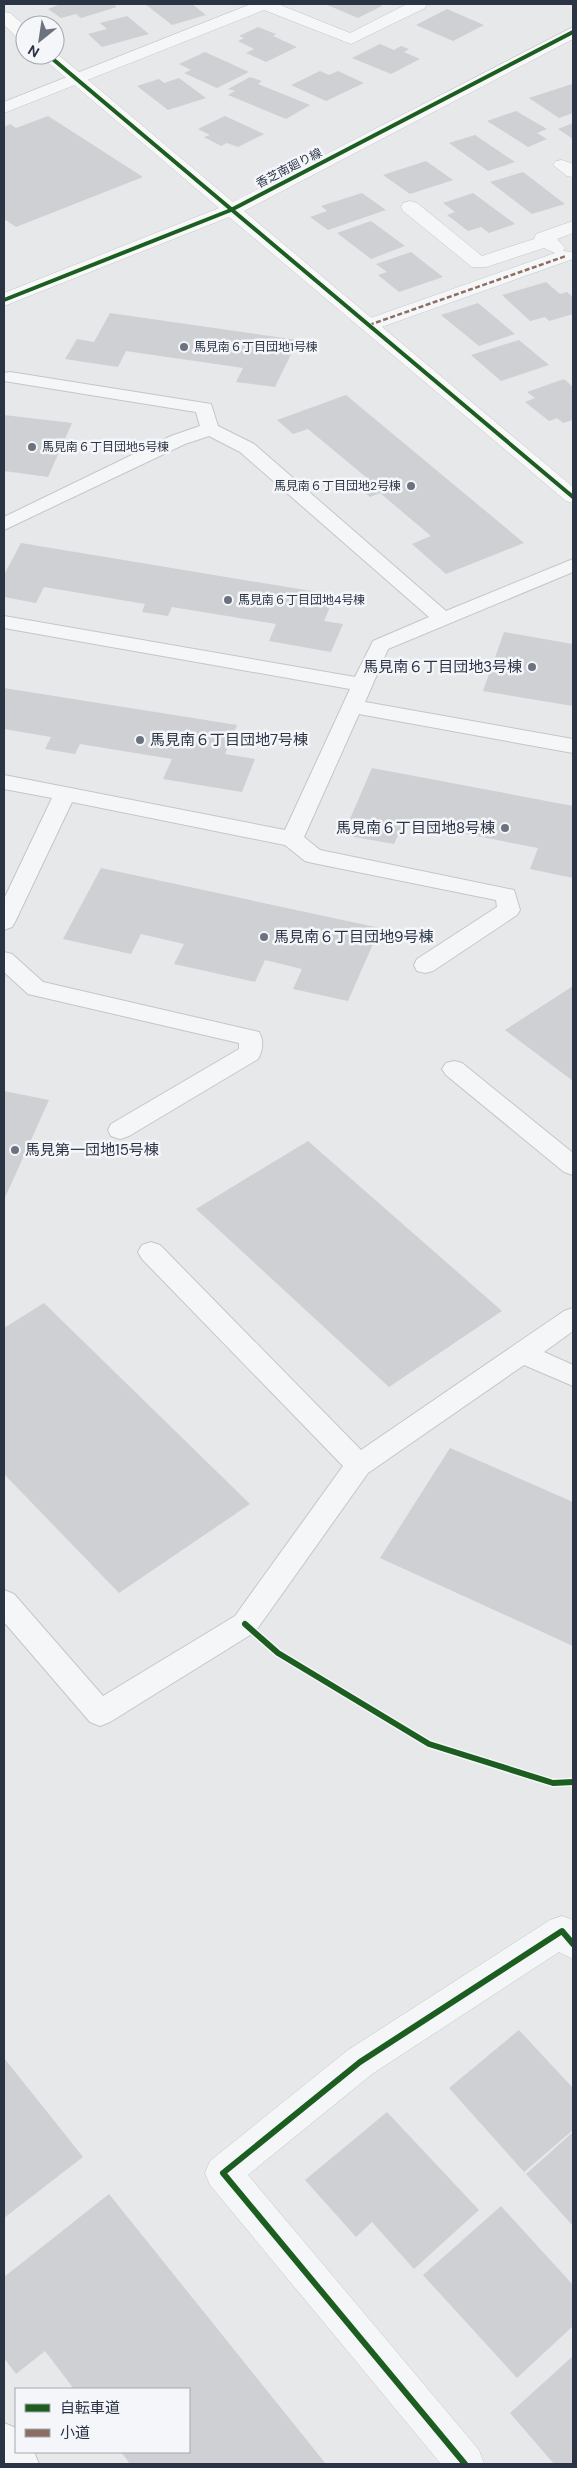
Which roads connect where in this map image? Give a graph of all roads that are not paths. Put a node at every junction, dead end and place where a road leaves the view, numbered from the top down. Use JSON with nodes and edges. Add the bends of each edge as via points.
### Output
{"nodes":[{"id":1,"x":265,"y":4,"type":"edge"},
{"id":2,"x":420,"y":4,"type":"edge"},
{"id":3,"x":4,"y":17,"type":"edge"},
{"id":4,"x":15,"y":26,"type":"edge"},
{"id":5,"x":573,"y":32,"type":"edge"},
{"id":6,"x":60,"y":65,"type":"edge"},
{"id":7,"x":75,"y":78,"type":"junction"},
{"id":8,"x":4,"y":108,"type":"edge"},
{"id":9,"x":410,"y":207,"type":"dead end"},
{"id":10,"x":231,"y":210,"type":"junction"},
{"id":11,"x":573,"y":227,"type":"edge"},
{"id":12,"x":547,"y":241,"type":"junction"},
{"id":13,"x":570,"y":259,"type":"edge"},
{"id":14,"x":4,"y":300,"type":"edge"},
{"id":15,"x":369,"y":326,"type":"junction"},
{"id":16,"x":10,"y":376,"type":"dead end"},
{"id":17,"x":210,"y":429,"type":"junction"},
{"id":18,"x":573,"y":497,"type":"edge"},
{"id":19,"x":4,"y":524,"type":"edge"},
{"id":20,"x":573,"y":565,"type":"edge"},
{"id":21,"x":442,"y":618,"type":"junction"},
{"id":22,"x":4,"y":622,"type":"edge"},
{"id":23,"x":362,"y":685,"type":"junction"},
{"id":24,"x":352,"y":706,"type":"junction"},
{"id":25,"x":573,"y":746,"type":"edge"},
{"id":26,"x":4,"y":782,"type":"edge"},
{"id":27,"x":66,"y":794,"type":"junction"},
{"id":28,"x":292,"y":839,"type":"junction"},
{"id":29,"x":4,"y":922,"type":"edge"},
{"id":30,"x":4,"y":960,"type":"edge"},
{"id":31,"x":424,"y":965,"type":"dead end"},
{"id":32,"x":454,"y":1069,"type":"dead end"},
{"id":33,"x":120,"y":1130,"type":"dead end"},
{"id":34,"x":573,"y":1166,"type":"edge"},
{"id":35,"x":151,"y":1252,"type":"dead end"},
{"id":36,"x":573,"y":1318,"type":"edge"},
{"id":37,"x":521,"y":1353,"type":"junction"},
{"id":38,"x":573,"y":1376,"type":"edge"},
{"id":39,"x":359,"y":1465,"type":"junction"},
{"id":40,"x":4,"y":1602,"type":"edge"},
{"id":41,"x":573,"y":1944,"type":"edge"},
{"id":42,"x":4,"y":2440,"type":"edge"},
{"id":43,"x":22,"y":2464,"type":"edge"},
{"id":44,"x":465,"y":2464,"type":"edge"}],
"edges":[{"from":1,"to":2,"type":"street","via":[[350,39]]},
{"from":1,"to":7,"type":"street"},
{"from":3,"to":4,"type":"street"},
{"from":5,"to":10,"type":"street","name":"香芝南廻り線"},
{"from":6,"to":7,"type":"street"},
{"from":7,"to":8,"type":"street","via":[[57,89]]},
{"from":7,"to":10,"type":"street"},
{"from":9,"to":12,"type":"street","via":[[479,263]]},
{"from":10,"to":14,"type":"street","name":"香芝南廻り線"},
{"from":10,"to":15,"type":"street"},
{"from":11,"to":12,"type":"street","via":[[543,238]]},
{"from":12,"to":13,"type":"street"},
{"from":13,"to":15,"type":"street"},
{"from":15,"to":18,"type":"street"},
{"from":16,"to":17,"type":"lane","via":[[204,408]]},
{"from":17,"to":19,"type":"lane","via":[[178,440]]},
{"from":17,"to":21,"type":"lane","via":[[247,448]]},
{"from":20,"to":21,"type":"lane"},
{"from":21,"to":23,"type":"lane","via":[[380,645]]},
{"from":22,"to":23,"type":"lane"},
{"from":23,"to":24,"type":"lane"},
{"from":24,"to":25,"type":"lane"},
{"from":24,"to":28,"type":"lane"},
{"from":26,"to":27,"type":"lane"},
{"from":27,"to":28,"type":"lane"},
{"from":27,"to":29,"type":"lane"},
{"from":28,"to":31,"type":"lane","via":[[313,856],[506,895],[509,910]]},
{"from":30,"to":33,"type":"lane","via":[[36,988],[251,1038],[250,1053]]},
{"from":32,"to":34,"type":"lane"},
{"from":35,"to":39,"type":"lane"},
{"from":36,"to":37,"type":"lane"},
{"from":37,"to":38,"type":"lane"},
{"from":37,"to":39,"type":"lane"},
{"from":39,"to":40,"type":"lane","via":[[245,1624],[100,1713]]},
{"from":41,"to":44,"type":"street","via":[[562,1931],[369,2056],[224,2173]]},
{"from":42,"to":43,"type":"lane"}]}
